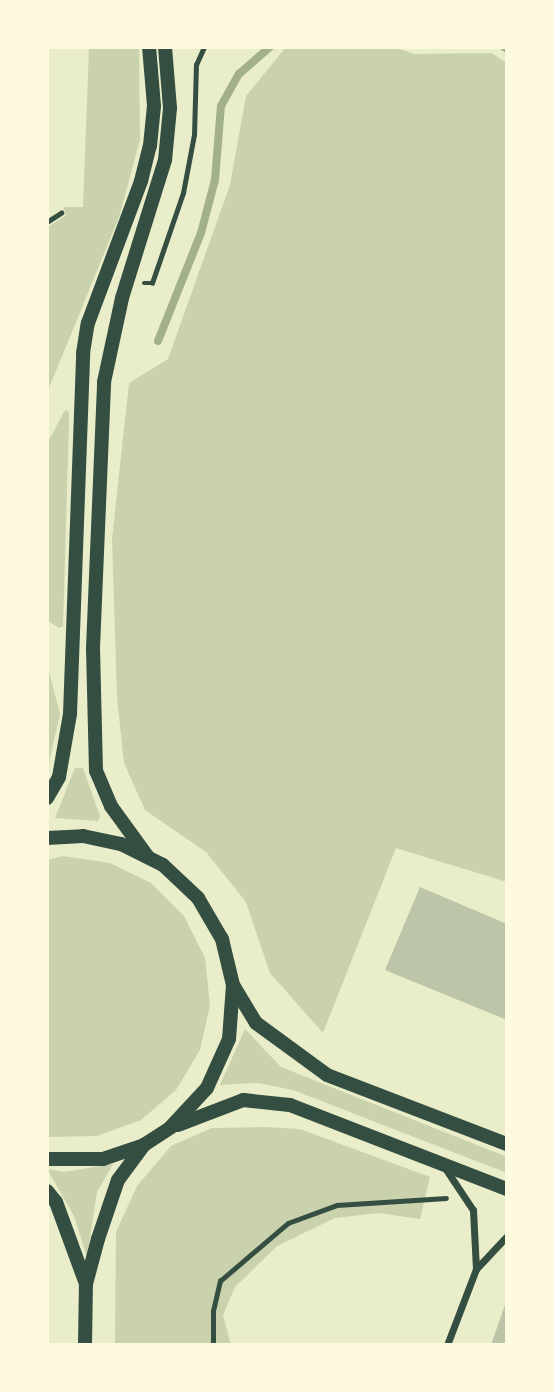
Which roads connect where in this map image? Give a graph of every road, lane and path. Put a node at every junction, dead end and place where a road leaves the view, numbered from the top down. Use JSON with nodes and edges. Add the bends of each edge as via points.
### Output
{"nodes":[{"id":1,"x":149,"y":47,"type":"edge"},
{"id":2,"x":165,"y":47,"type":"edge"},
{"id":3,"x":61,"y":213,"type":"dead end"},
{"id":4,"x":47,"y":222,"type":"edge"},
{"id":5,"x":47,"y":798,"type":"edge"},
{"id":6,"x":47,"y":838,"type":"edge"},
{"id":7,"x":148,"y":858,"type":"junction"},
{"id":8,"x":233,"y":985,"type":"junction"},
{"id":9,"x":170,"y":1128,"type":"junction"},
{"id":10,"x":507,"y":1144,"type":"edge"},
{"id":11,"x":144,"y":1145,"type":"junction"},
{"id":12,"x":47,"y":1159,"type":"edge"},
{"id":13,"x":442,"y":1164,"type":"junction"},
{"id":14,"x":507,"y":1189,"type":"edge"},
{"id":15,"x":47,"y":1191,"type":"edge"},
{"id":16,"x":451,"y":1202,"type":"dead end"},
{"id":17,"x":507,"y":1236,"type":"edge"},
{"id":18,"x":476,"y":1269,"type":"junction"},
{"id":19,"x":86,"y":1284,"type":"junction"},
{"id":20,"x":85,"y":1345,"type":"edge"},
{"id":21,"x":213,"y":1345,"type":"edge"},
{"id":22,"x":447,"y":1345,"type":"edge"}],
"edges":[{"from":1,"to":5,"type":"main road","via":[[154,106],[150,146],[88,323],[83,353],[70,714],[59,776]]},
{"from":2,"to":7,"type":"main road","via":[[170,108],[165,160],[122,298],[104,382],[93,648],[96,771],[111,806]]},
{"from":3,"to":4,"type":"path"},
{"from":6,"to":7,"type":"main road","via":[[83,836],[121,844]]},
{"from":7,"to":8,"type":"main road","via":[[198,898],[222,939]]},
{"from":8,"to":9,"type":"main road","via":[[229,1039],[207,1088]]},
{"from":8,"to":10,"type":"main road","via":[[256,1023],[327,1075]]},
{"from":9,"to":11,"type":"main road"},
{"from":9,"to":13,"type":"main road","via":[[243,1100],[290,1105]]},
{"from":11,"to":12,"type":"main road","via":[[103,1159]]},
{"from":11,"to":19,"type":"main road","via":[[118,1180]]},
{"from":13,"to":14,"type":"main road"},
{"from":13,"to":18,"type":"street","via":[[473,1210]]},
{"from":15,"to":19,"type":"main road","via":[[56,1202]]},
{"from":16,"to":21,"type":"path","via":[[440,1197],[337,1205],[288,1223],[220,1281],[213,1311]]},
{"from":17,"to":18,"type":"street"},
{"from":18,"to":22,"type":"street"},
{"from":19,"to":20,"type":"main road"}]}
